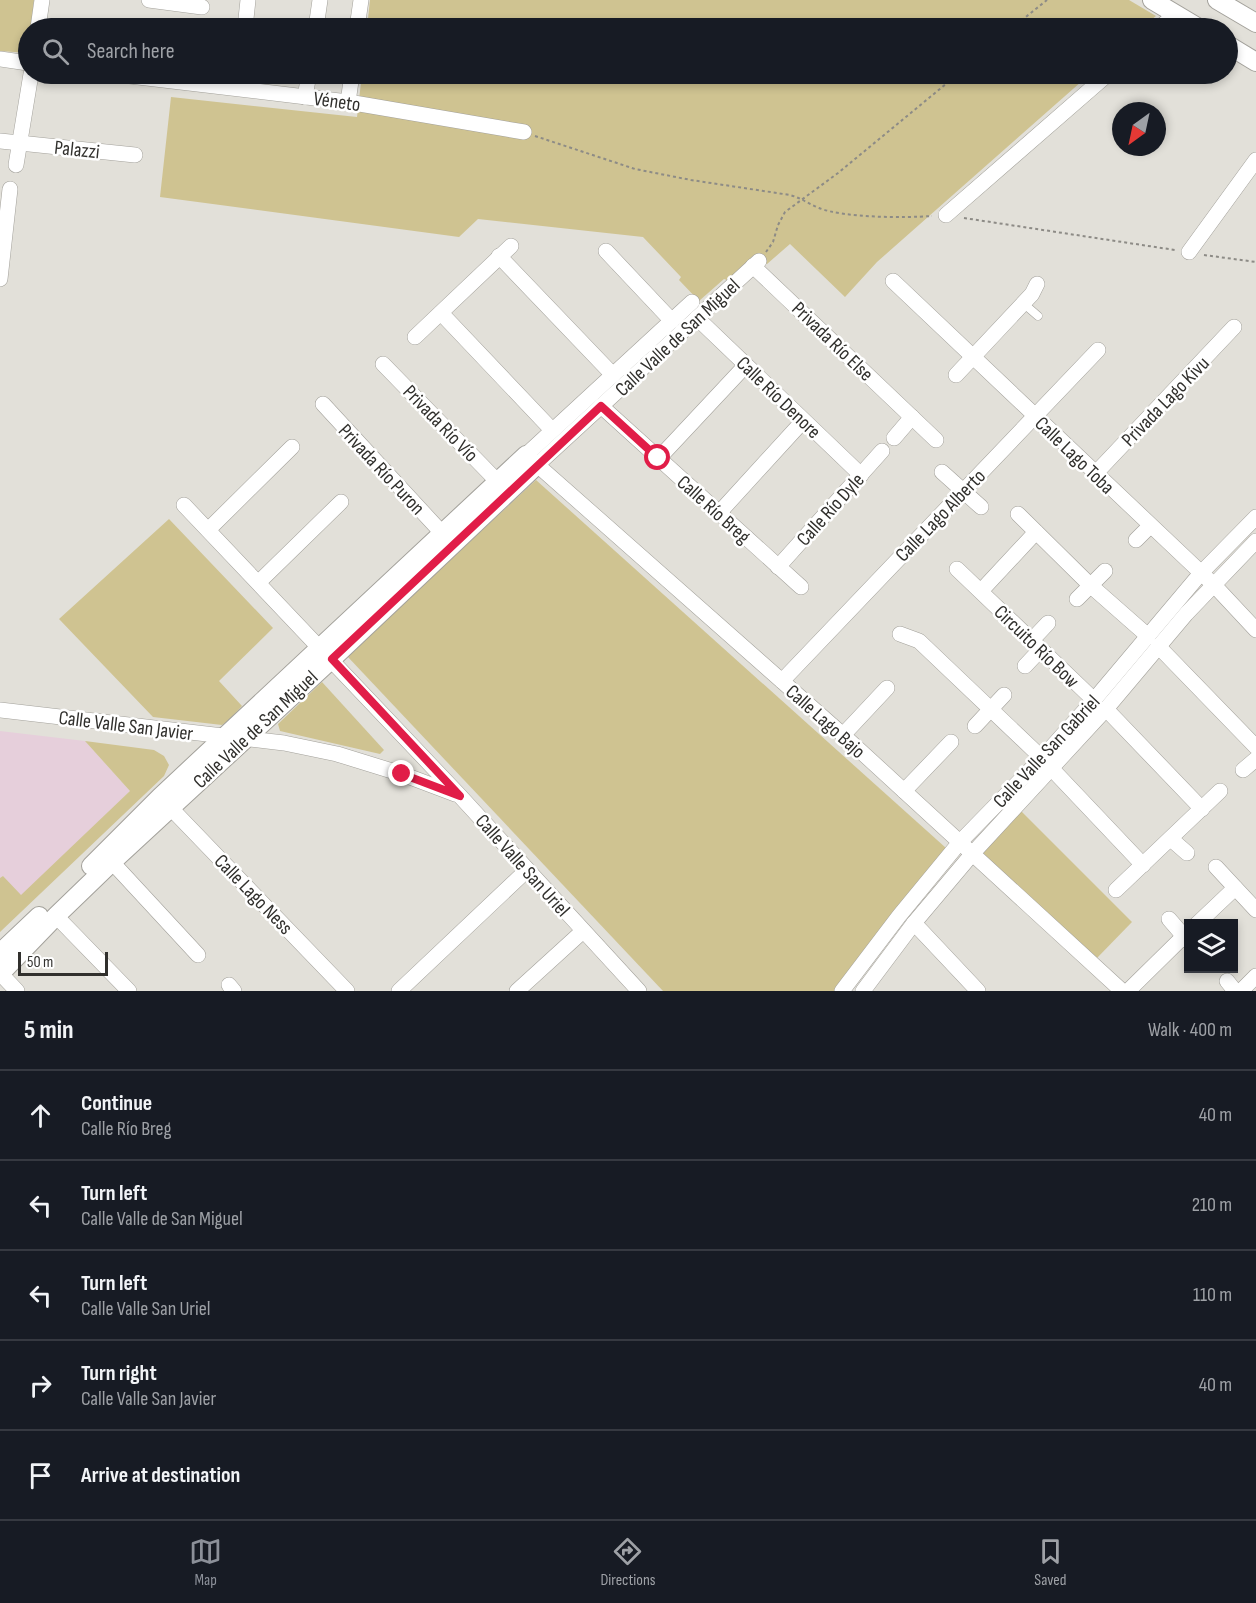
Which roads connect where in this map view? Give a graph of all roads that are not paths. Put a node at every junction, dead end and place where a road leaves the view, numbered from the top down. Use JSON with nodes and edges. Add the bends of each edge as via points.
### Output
{"nodes":[{"id":1,"x":42,"y":0,"type":"edge"},
{"id":2,"x":149,"y":0,"type":"edge"},
{"id":3,"x":249,"y":0,"type":"edge"},
{"id":4,"x":320,"y":0,"type":"edge"},
{"id":5,"x":361,"y":0,"type":"edge"},
{"id":6,"x":1152,"y":0,"type":"edge"},
{"id":7,"x":1217,"y":0,"type":"edge"},
{"id":8,"x":202,"y":7,"type":"dead end"},
{"id":9,"x":1176,"y":14,"type":"junction"},
{"id":10,"x":39,"y":18,"type":"edge"},
{"id":11,"x":246,"y":18,"type":"edge"},
{"id":12,"x":317,"y":18,"type":"edge"},
{"id":13,"x":358,"y":18,"type":"edge"},
{"id":14,"x":1171,"y":18,"type":"edge"},
{"id":15,"x":1183,"y":18,"type":"edge"},
{"id":16,"x":1256,"y":23,"type":"edge"},
{"id":17,"x":1238,"y":51,"type":"edge"},
{"id":18,"x":0,"y":59,"type":"edge"},
{"id":19,"x":18,"y":62,"type":"edge"},
{"id":20,"x":1256,"y":62,"type":"edge"},
{"id":21,"x":29,"y":84,"type":"edge"},
{"id":22,"x":251,"y":84,"type":"edge"},
{"id":23,"x":307,"y":84,"type":"edge"},
{"id":24,"x":351,"y":84,"type":"edge"},
{"id":25,"x":1097,"y":84,"type":"edge"},
{"id":26,"x":305,"y":97,"type":"junction"},
{"id":27,"x":348,"y":102,"type":"junction"},
{"id":28,"x":524,"y":132,"type":"road end"},
{"id":29,"x":0,"y":141,"type":"edge"},
{"id":30,"x":19,"y":144,"type":"junction"},
{"id":31,"x":135,"y":155,"type":"dead end"},
{"id":32,"x":1256,"y":160,"type":"edge"},
{"id":33,"x":16,"y":165,"type":"dead end"},
{"id":34,"x":10,"y":189,"type":"dead end"},
{"id":35,"x":946,"y":215,"type":"road end"},
{"id":36,"x":606,"y":251,"type":"dead end"},
{"id":37,"x":1189,"y":252,"type":"road end"},
{"id":38,"x":756,"y":263,"type":"joint"},
{"id":39,"x":0,"y":279,"type":"edge"},
{"id":40,"x":893,"y":281,"type":"dead end"},
{"id":41,"x":1037,"y":284,"type":"dead end"},
{"id":42,"x":692,"y":302,"type":"dead end"},
{"id":43,"x":1023,"y":303,"type":"junction"},
{"id":44,"x":441,"y":313,"type":"junction"},
{"id":45,"x":1038,"y":316,"type":"dead end"},
{"id":46,"x":697,"y":318,"type":"junction"},
{"id":47,"x":672,"y":321,"type":"junction"},
{"id":48,"x":1234,"y":327,"type":"dead end"},
{"id":49,"x":415,"y":337,"type":"dead end"},
{"id":50,"x":1098,"y":350,"type":"dead end"},
{"id":51,"x":973,"y":357,"type":"junction"},
{"id":52,"x":383,"y":364,"type":"dead end"},
{"id":53,"x":746,"y":365,"type":"junction"},
{"id":54,"x":613,"y":375,"type":"junction"},
{"id":55,"x":956,"y":375,"type":"dead end"},
{"id":56,"x":323,"y":404,"type":"dead end"},
{"id":57,"x":601,"y":406,"type":"junction"},
{"id":58,"x":1035,"y":416,"type":"junction"},
{"id":59,"x":912,"y":417,"type":"junction"},
{"id":60,"x":803,"y":421,"type":"junction"},
{"id":61,"x":552,"y":430,"type":"junction"},
{"id":62,"x":894,"y":438,"type":"dead end"},
{"id":63,"x":936,"y":440,"type":"dead end"},
{"id":64,"x":291,"y":447,"type":"dead end"},
{"id":65,"x":882,"y":451,"type":"dead end"},
{"id":66,"x":658,"y":458,"type":"junction"},
{"id":67,"x":532,"y":460,"type":"junction"},
{"id":68,"x":942,"y":472,"type":"dead end"},
{"id":69,"x":1095,"y":474,"type":"junction"},
{"id":70,"x":861,"y":475,"type":"junction"},
{"id":71,"x":498,"y":482,"type":"junction"},
{"id":72,"x":963,"y":491,"type":"junction"},
{"id":73,"x":341,"y":502,"type":"dead end"},
{"id":74,"x":184,"y":505,"type":"dead end"},
{"id":75,"x":981,"y":507,"type":"dead end"},
{"id":76,"x":719,"y":513,"type":"junction"},
{"id":77,"x":1018,"y":514,"type":"dead end"},
{"id":78,"x":1256,"y":517,"type":"edge"},
{"id":79,"x":1150,"y":526,"type":"junction"},
{"id":80,"x":208,"y":530,"type":"junction"},
{"id":81,"x":1036,"y":532,"type":"junction"},
{"id":82,"x":442,"y":533,"type":"junction"},
{"id":83,"x":1136,"y":540,"type":"dead end"},
{"id":84,"x":1256,"y":541,"type":"edge"},
{"id":85,"x":778,"y":567,"type":"junction"},
{"id":86,"x":957,"y":569,"type":"dead end"},
{"id":87,"x":1105,"y":571,"type":"dead end"},
{"id":88,"x":1201,"y":573,"type":"junction"},
{"id":89,"x":259,"y":582,"type":"junction"},
{"id":90,"x":1090,"y":585,"type":"junction"},
{"id":91,"x":1214,"y":585,"type":"junction"},
{"id":92,"x":801,"y":587,"type":"dead end"},
{"id":93,"x":981,"y":591,"type":"junction"},
{"id":94,"x":1077,"y":599,"type":"dead end"},
{"id":95,"x":1048,"y":623,"type":"dead end"},
{"id":96,"x":1256,"y":630,"type":"edge"},
{"id":97,"x":900,"y":634,"type":"dead end"},
{"id":98,"x":1153,"y":641,"type":"junction"},
{"id":99,"x":1037,"y":645,"type":"junction"},
{"id":100,"x":326,"y":653,"type":"junction"},
{"id":101,"x":1025,"y":666,"type":"dead end"},
{"id":102,"x":782,"y":681,"type":"junction"},
{"id":103,"x":887,"y":688,"type":"dead end"},
{"id":104,"x":1004,"y":695,"type":"dead end"},
{"id":105,"x":1100,"y":705,"type":"junction"},
{"id":106,"x":0,"y":710,"type":"edge"},
{"id":107,"x":991,"y":710,"type":"junction"},
{"id":108,"x":975,"y":726,"type":"dead end"},
{"id":109,"x":843,"y":735,"type":"junction"},
{"id":110,"x":226,"y":736,"type":"junction"},
{"id":111,"x":247,"y":737,"type":"junction"},
{"id":112,"x":951,"y":742,"type":"dead end"},
{"id":113,"x":1256,"y":747,"type":"edge"},
{"id":114,"x":1256,"y":759,"type":"edge"},
{"id":115,"x":1047,"y":764,"type":"junction"},
{"id":116,"x":1243,"y":770,"type":"dead end"},
{"id":117,"x":904,"y":791,"type":"junction"},
{"id":118,"x":1220,"y":791,"type":"dead end"},
{"id":119,"x":460,"y":796,"type":"junction"},
{"id":120,"x":165,"y":802,"type":"junction"},
{"id":121,"x":1202,"y":809,"type":"junction"},
{"id":122,"x":1171,"y":838,"type":"junction"},
{"id":123,"x":960,"y":842,"type":"junction"},
{"id":124,"x":973,"y":853,"type":"junction"},
{"id":125,"x":1187,"y":853,"type":"dead end"},
{"id":126,"x":112,"y":862,"type":"junction"},
{"id":127,"x":1143,"y":865,"type":"junction"},
{"id":128,"x":1216,"y":867,"type":"dead end"},
{"id":129,"x":527,"y":870,"type":"junction"},
{"id":130,"x":1235,"y":888,"type":"junction"},
{"id":131,"x":1116,"y":890,"type":"dead end"},
{"id":132,"x":1256,"y":910,"type":"edge"},
{"id":133,"x":56,"y":916,"type":"junction"},
{"id":134,"x":1169,"y":919,"type":"dead end"},
{"id":135,"x":1202,"y":919,"type":"edge"},
{"id":136,"x":914,"y":923,"type":"junction"},
{"id":137,"x":583,"y":931,"type":"junction"},
{"id":138,"x":1184,"y":933,"type":"edge"},
{"id":139,"x":1184,"y":939,"type":"edge"},
{"id":140,"x":0,"y":953,"type":"edge"},
{"id":141,"x":198,"y":955,"type":"dead end"},
{"id":142,"x":0,"y":973,"type":"edge"},
{"id":143,"x":1256,"y":976,"type":"edge"},
{"id":144,"x":870,"y":988,"type":"edge"},
{"id":145,"x":636,"y":990,"type":"edge"},
{"id":146,"x":17,"y":991,"type":"edge"},
{"id":147,"x":129,"y":991,"type":"edge"},
{"id":148,"x":347,"y":991,"type":"edge"},
{"id":149,"x":399,"y":991,"type":"edge"},
{"id":150,"x":517,"y":991,"type":"edge"},
{"id":151,"x":842,"y":991,"type":"edge"},
{"id":152,"x":978,"y":991,"type":"edge"},
{"id":153,"x":1122,"y":991,"type":"edge"},
{"id":154,"x":1128,"y":991,"type":"edge"},
{"id":155,"x":1241,"y":991,"type":"edge"}],
"edges":[{"from":1,"to":10,"type":"street"},
{"from":2,"to":8,"type":"street"},
{"from":3,"to":11,"type":"street"},
{"from":4,"to":12,"type":"street"},
{"from":5,"to":13,"type":"street"},
{"from":6,"to":9,"type":"street"},
{"from":7,"to":16,"type":"street"},
{"from":9,"to":14,"type":"street"},
{"from":9,"to":15,"type":"street"},
{"from":17,"to":20,"type":"street"},
{"from":18,"to":19,"type":"street"},
{"from":21,"to":30,"type":"street"},
{"from":22,"to":26,"type":"street","name":"Véneto"},
{"from":23,"to":26,"type":"street"},
{"from":24,"to":27,"type":"street"},
{"from":25,"to":35,"type":"street"},
{"from":26,"to":27,"type":"street","name":"Véneto"},
{"from":27,"to":28,"type":"street","name":"Véneto"},
{"from":29,"to":30,"type":"street","name":"Palazzi"},
{"from":30,"to":31,"type":"street","name":"Palazzi"},
{"from":30,"to":33,"type":"street"},
{"from":32,"to":37,"type":"street"},
{"from":34,"to":39,"type":"street"},
{"from":36,"to":47,"type":"street"},
{"from":38,"to":46,"type":"street","name":"Calle Valle de San Miguel"},
{"from":38,"to":59,"type":"street","name":"Privada Río Else"},
{"from":40,"to":51,"type":"street","name":"Calle Lago Toba"},
{"from":41,"to":43,"type":"street"},
{"from":42,"to":47,"type":"street","name":"Calle Valle de San Miguel"},
{"from":43,"to":45,"type":"lane"},
{"from":43,"to":51,"type":"street"},
{"from":44,"to":49,"type":"street"},
{"from":44,"to":54,"type":"street","via":[[505,251]]},
{"from":44,"to":61,"type":"street"},
{"from":46,"to":53,"type":"street","name":"Calle Río Denore"},
{"from":46,"to":57,"type":"street","name":"Calle Valle de San Miguel"},
{"from":47,"to":54,"type":"street","name":"Calle Valle de San Miguel"},
{"from":48,"to":69,"type":"street","name":"Privada Lago Kivu"},
{"from":50,"to":58,"type":"street","name":"Calle Lago Alberto"},
{"from":51,"to":55,"type":"street"},
{"from":51,"to":58,"type":"street","name":"Calle Lago Toba"},
{"from":52,"to":71,"type":"street","name":"Privada Río Vío"},
{"from":53,"to":60,"type":"street","name":"Calle Río Denore"},
{"from":53,"to":66,"type":"street"},
{"from":54,"to":61,"type":"street","name":"Calle Valle de San Miguel"},
{"from":56,"to":82,"type":"street","name":"Privada Río Puron"},
{"from":57,"to":66,"type":"street","name":"Calle Río Breg"},
{"from":57,"to":67,"type":"street","name":"Calle Valle de San Miguel"},
{"from":58,"to":69,"type":"street","name":"Calle Lago Toba"},
{"from":58,"to":72,"type":"street","name":"Calle Lago Alberto"},
{"from":59,"to":62,"type":"street"},
{"from":59,"to":63,"type":"street","name":"Privada Río Else"},
{"from":60,"to":70,"type":"street","name":"Calle Río Denore"},
{"from":60,"to":76,"type":"street"},
{"from":61,"to":67,"type":"street","name":"Calle Valle de San Miguel"},
{"from":64,"to":80,"type":"street"},
{"from":65,"to":70,"type":"street","name":"Calle Río Dyle"},
{"from":66,"to":76,"type":"street","name":"Calle Río Breg"},
{"from":67,"to":71,"type":"street","name":"Calle Valle de San Miguel"},
{"from":67,"to":100,"type":"street","name":"Calle Valle de San Miguel"},
{"from":67,"to":102,"type":"street","name":"Calle Lago Bajo"},
{"from":68,"to":72,"type":"street"},
{"from":69,"to":79,"type":"street","name":"Calle Lago Toba"},
{"from":70,"to":85,"type":"street","name":"Calle Río Dyle"},
{"from":71,"to":82,"type":"street","name":"Calle Valle de San Miguel"},
{"from":72,"to":75,"type":"street"},
{"from":72,"to":102,"type":"street","name":"Calle Lago Alberto"},
{"from":73,"to":89,"type":"street"},
{"from":74,"to":80,"type":"street","name":"Calle Valle San Uriel"},
{"from":76,"to":85,"type":"street","name":"Calle Río Breg"},
{"from":77,"to":81,"type":"street"},
{"from":78,"to":88,"type":"street","name":"Calle Valle San Gabriel"},
{"from":79,"to":83,"type":"street"},
{"from":79,"to":88,"type":"street","name":"Calle Lago Toba"},
{"from":80,"to":89,"type":"street","name":"Calle Valle San Uriel"},
{"from":81,"to":90,"type":"street"},
{"from":81,"to":93,"type":"street","name":"Circuito Río Bow"},
{"from":82,"to":100,"type":"street","name":"Calle Valle de San Miguel"},
{"from":84,"to":91,"type":"street","name":"Calle Valle San Gabriel"},
{"from":85,"to":92,"type":"street","name":"Calle Río Breg"},
{"from":86,"to":93,"type":"street","name":"Circuito Río Bow"},
{"from":87,"to":90,"type":"street"},
{"from":88,"to":91,"type":"street","name":"Calle Lago Toba"},
{"from":88,"to":98,"type":"street","name":"Calle Valle San Gabriel"},
{"from":89,"to":100,"type":"street","name":"Calle Valle San Uriel"},
{"from":90,"to":94,"type":"street"},
{"from":90,"to":98,"type":"street"},
{"from":91,"to":96,"type":"street","name":"Calle Lago Toba"},
{"from":91,"to":98,"type":"street","name":"Calle Valle San Gabriel"},
{"from":93,"to":99,"type":"street","name":"Circuito Río Bow"},
{"from":95,"to":99,"type":"street"},
{"from":97,"to":107,"type":"street","via":[[919,641]]},
{"from":98,"to":105,"type":"street","name":"Calle Valle San Gabriel"},
{"from":98,"to":113,"type":"street"},
{"from":99,"to":101,"type":"street"},
{"from":99,"to":105,"type":"street","name":"Circuito Río Bow"},
{"from":100,"to":110,"type":"street","name":"Calle Valle de San Miguel"},
{"from":100,"to":111,"type":"street","name":"Calle Valle de San Miguel"},
{"from":100,"to":119,"type":"street","name":"Calle Valle San Uriel"},
{"from":102,"to":109,"type":"street","name":"Calle Lago Bajo"},
{"from":103,"to":109,"type":"street"},
{"from":104,"to":107,"type":"street"},
{"from":105,"to":115,"type":"street","name":"Calle Valle San Gabriel"},
{"from":105,"to":121,"type":"street","name":"Circuito Río Bow"},
{"from":106,"to":110,"type":"street","name":"Calle Valle San Javier"},
{"from":107,"to":108,"type":"street"},
{"from":107,"to":115,"type":"street"},
{"from":109,"to":117,"type":"street","name":"Calle Lago Bajo"},
{"from":110,"to":111,"type":"street","name":"Calle Valle San Javier"},
{"from":110,"to":120,"type":"street","name":"Calle Valle de San Miguel"},
{"from":111,"to":119,"type":"street","name":"Calle Valle San Javier","via":[[337,754]]},
{"from":111,"to":120,"type":"street","name":"Calle Valle de San Miguel"},
{"from":112,"to":117,"type":"street"},
{"from":114,"to":116,"type":"street"},
{"from":115,"to":123,"type":"street","name":"Calle Valle San Gabriel"},
{"from":115,"to":124,"type":"street","name":"Calle Valle San Gabriel"},
{"from":115,"to":127,"type":"street"},
{"from":117,"to":123,"type":"street","name":"Calle Lago Bajo"},
{"from":118,"to":121,"type":"street"},
{"from":119,"to":129,"type":"street","name":"Calle Valle San Uriel"},
{"from":120,"to":126,"type":"street","name":"Calle Valle de San Miguel"},
{"from":120,"to":140,"type":"street","name":"Calle Valle de San Miguel"},
{"from":120,"to":148,"type":"street","name":"Calle Lago Ness"},
{"from":121,"to":122,"type":"street"},
{"from":122,"to":125,"type":"street"},
{"from":122,"to":127,"type":"street"},
{"from":123,"to":124,"type":"street","name":"Calle Lago Bajo"},
{"from":123,"to":151,"type":"street","name":"Calle Valle San Gabriel"},
{"from":124,"to":136,"type":"street","name":"Calle Valle San Gabriel"},
{"from":124,"to":153,"type":"street","name":"Calle Lago Bajo"},
{"from":126,"to":133,"type":"street","name":"Calle Valle de San Miguel"},
{"from":126,"to":141,"type":"street"},
{"from":127,"to":131,"type":"street"},
{"from":128,"to":130,"type":"street"},
{"from":129,"to":137,"type":"street","name":"Calle Valle San Uriel"},
{"from":129,"to":149,"type":"street"},
{"from":130,"to":132,"type":"street"},
{"from":130,"to":135,"type":"street"},
{"from":133,"to":142,"type":"street","name":"Calle Valle de San Miguel"},
{"from":133,"to":147,"type":"street"},
{"from":134,"to":138,"type":"street"},
{"from":136,"to":144,"type":"street","name":"Calle Valle San Gabriel"},
{"from":136,"to":152,"type":"street"},
{"from":137,"to":145,"type":"street","name":"Calle Valle San Uriel"},
{"from":137,"to":150,"type":"street"},
{"from":139,"to":154,"type":"street"},
{"from":142,"to":146,"type":"street"},
{"from":143,"to":155,"type":"street"}]}
